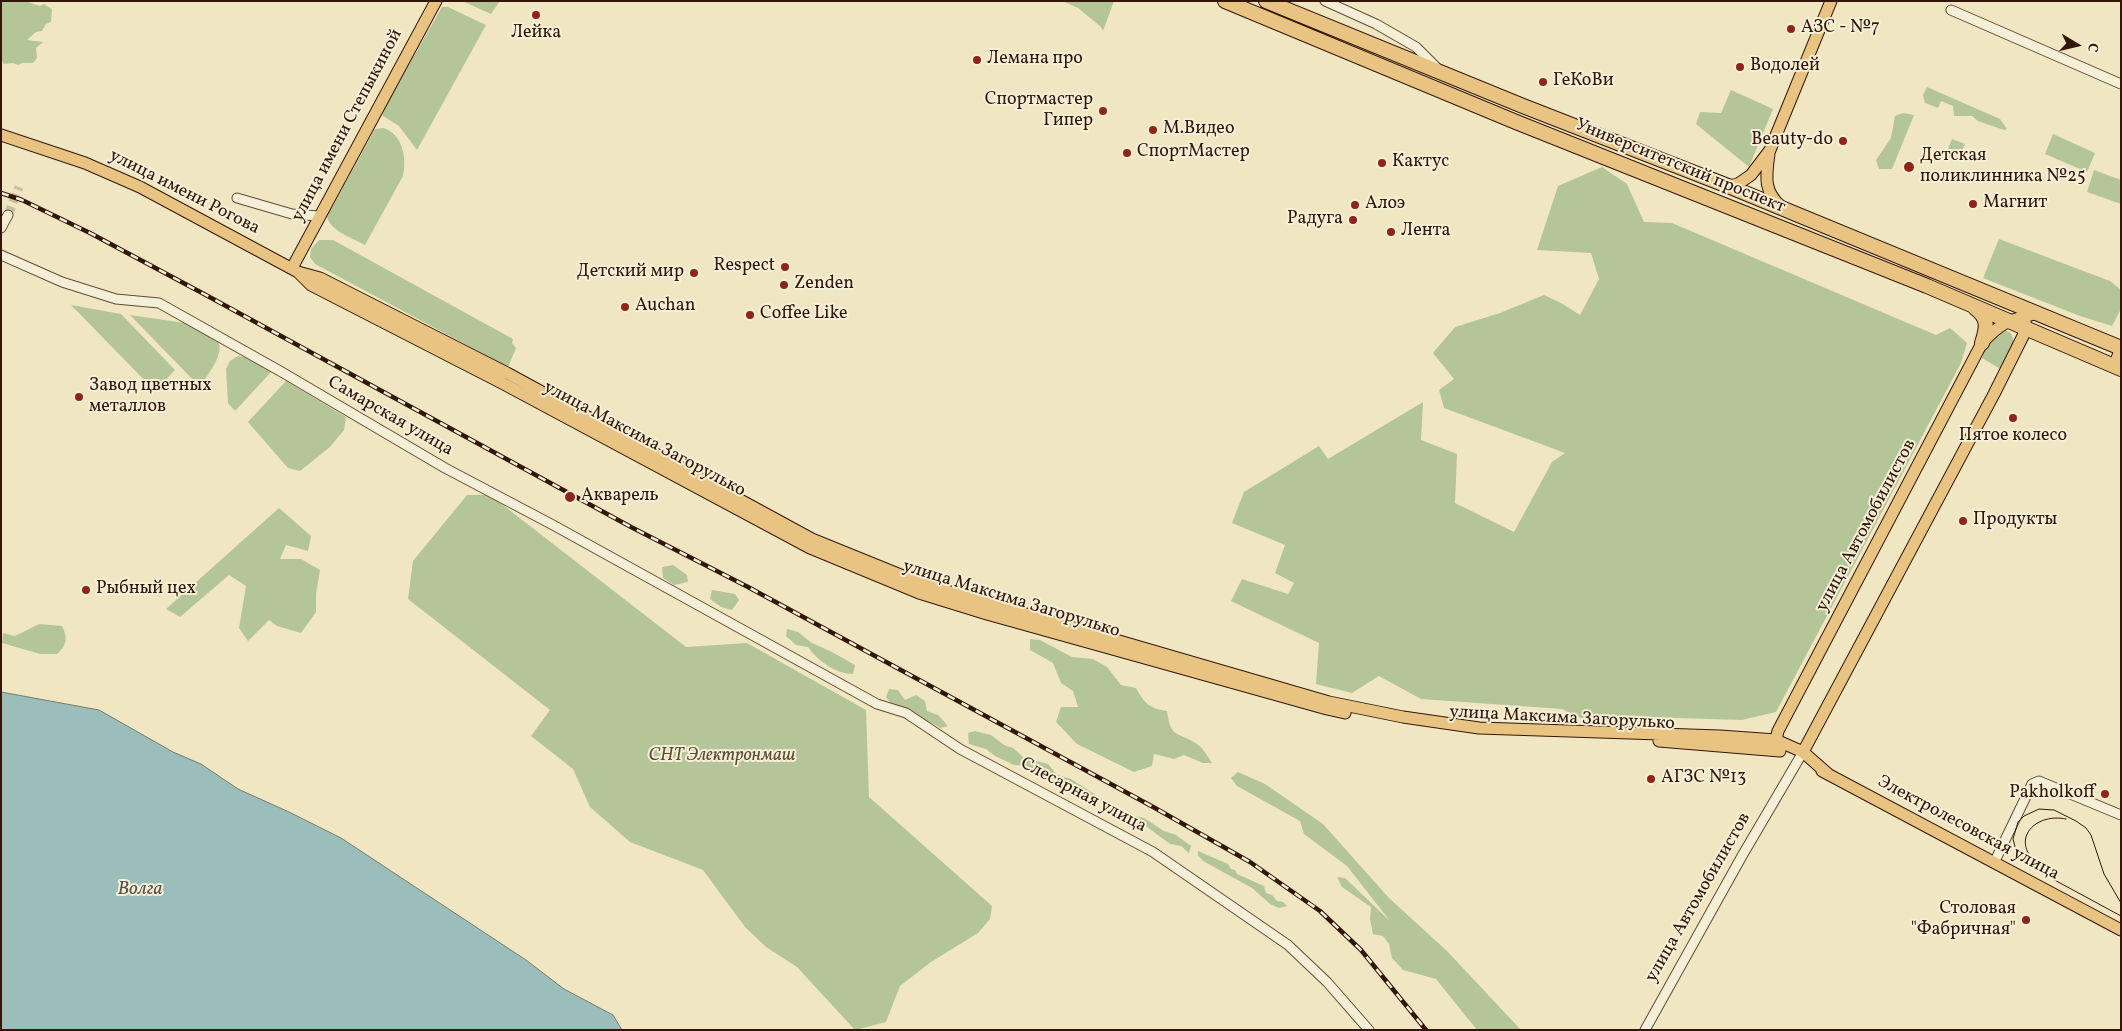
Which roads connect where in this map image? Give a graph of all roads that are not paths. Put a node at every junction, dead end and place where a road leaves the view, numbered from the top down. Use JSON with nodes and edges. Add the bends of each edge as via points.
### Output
{"nodes":[{"id":1,"x":436,"y":1,"type":"edge"},
{"id":2,"x":1225,"y":1,"type":"edge"},
{"id":3,"x":1266,"y":1,"type":"edge"},
{"id":4,"x":1325,"y":1,"type":"edge"},
{"id":5,"x":1830,"y":1,"type":"edge"},
{"id":6,"x":1951,"y":10,"type":"dead end"},
{"id":7,"x":1440,"y":72,"type":"junction"},
{"id":8,"x":2121,"y":84,"type":"edge"},
{"id":9,"x":1,"y":135,"type":"edge"},
{"id":10,"x":1770,"y":150,"type":"junction"},
{"id":11,"x":1728,"y":186,"type":"junction"},
{"id":12,"x":237,"y":198,"type":"dead end"},
{"id":13,"x":1789,"y":212,"type":"junction"},
{"id":14,"x":8,"y":215,"type":"tunnel mouth"},
{"id":15,"x":319,"y":216,"type":"junction"},
{"id":16,"x":1,"y":228,"type":"edge"},
{"id":17,"x":1,"y":255,"type":"edge"},
{"id":18,"x":295,"y":270,"type":"junction"},
{"id":19,"x":2016,"y":304,"type":"junction"},
{"id":20,"x":1973,"y":306,"type":"junction"},
{"id":21,"x":2038,"y":313,"type":"junction"},
{"id":22,"x":2019,"y":322,"type":"junction"},
{"id":23,"x":1982,"y":343,"type":"junction"},
{"id":24,"x":2121,"y":348,"type":"edge"},
{"id":25,"x":2118,"y":367,"type":"edge"},
{"id":26,"x":752,"y":634,"type":"joint"},
{"id":27,"x":1778,"y":746,"type":"junction"},
{"id":28,"x":1802,"y":755,"type":"junction"},
{"id":29,"x":2121,"y":815,"type":"edge"},
{"id":30,"x":1994,"y":863,"type":"junction"},
{"id":31,"x":2121,"y":930,"type":"edge"},
{"id":32,"x":1369,"y":1030,"type":"edge"},
{"id":33,"x":1645,"y":1030,"type":"edge"}],
"edges":[{"from":1,"to":15,"type":"main road","name":"улица имени Степыкиной"},
{"from":2,"to":20,"type":"highway","name":"Университетский проспект"},
{"from":3,"to":7,"type":"highway","name":"Университетский проспект"},
{"from":4,"to":7,"type":"street","via":[[1416,47]]},
{"from":5,"to":10,"type":"main road"},
{"from":6,"to":8,"type":"street"},
{"from":7,"to":11,"type":"highway","name":"Университетский проспект"},
{"from":9,"to":18,"type":"main road","name":"улица имени Рогова","via":[[85,163],[140,187]]},
{"from":10,"to":11,"type":"main road","via":[[1751,175],[1738,184]]},
{"from":10,"to":13,"type":"main road","via":[[1765,178],[1767,190]]},
{"from":11,"to":13,"type":"highway","name":"Университетский проспект"},
{"from":12,"to":15,"type":"street","via":[[292,214]]},
{"from":13,"to":19,"type":"highway","name":"Университетский проспект"},
{"from":14,"to":16,"type":"street"},
{"from":15,"to":18,"type":"main road","name":"улица имени Степыкиной"},
{"from":17,"to":26,"type":"street","name":"Самарская улица","via":[[62,282],[116,299],[159,304],[445,468]]},
{"from":18,"to":27,"type":"main road","name":"улица Максима Загорулько","via":[[320,278],[507,373],[812,539],[922,584],[1329,702],[1403,717],[1479,728],[1720,736]]},
{"from":19,"to":21,"type":"highway","name":"Университетский проспект"},
{"from":19,"to":22,"type":"main road"},
{"from":20,"to":22,"type":"highway","name":"Университетский проспект"},
{"from":20,"to":23,"type":"highway","via":[[1986,321]]},
{"from":21,"to":22,"type":"main road","name":"улица Автомобилистов"},
{"from":21,"to":24,"type":"highway","name":"Университетский проспект"},
{"from":22,"to":23,"type":"main road","name":"улица Автомобилистов","via":[[1996,328]]},
{"from":22,"to":25,"type":"highway","name":"Университетский проспект"},
{"from":22,"to":28,"type":"main road","name":"улица Автомобилистов","via":[[1994,394]]},
{"from":23,"to":27,"type":"main road","name":"улица Автомобилистов","via":[[1786,716]]},
{"from":24,"to":25,"type":"main road"},
{"from":26,"to":32,"type":"street","name":"Слесарная улица","via":[[876,704],[906,714],[960,749],[1153,852],[1288,945],[1327,982]]},
{"from":27,"to":28,"type":"main road"},
{"from":28,"to":30,"type":"main road","name":"Электролесовская улица","via":[[1828,774]]},
{"from":28,"to":33,"type":"street","name":"улица Автомобилистов"},
{"from":29,"to":30,"type":"street","via":[[2039,781],[2032,784]]},
{"from":30,"to":31,"type":"main road","name":"Электролесовская улица"}]}
